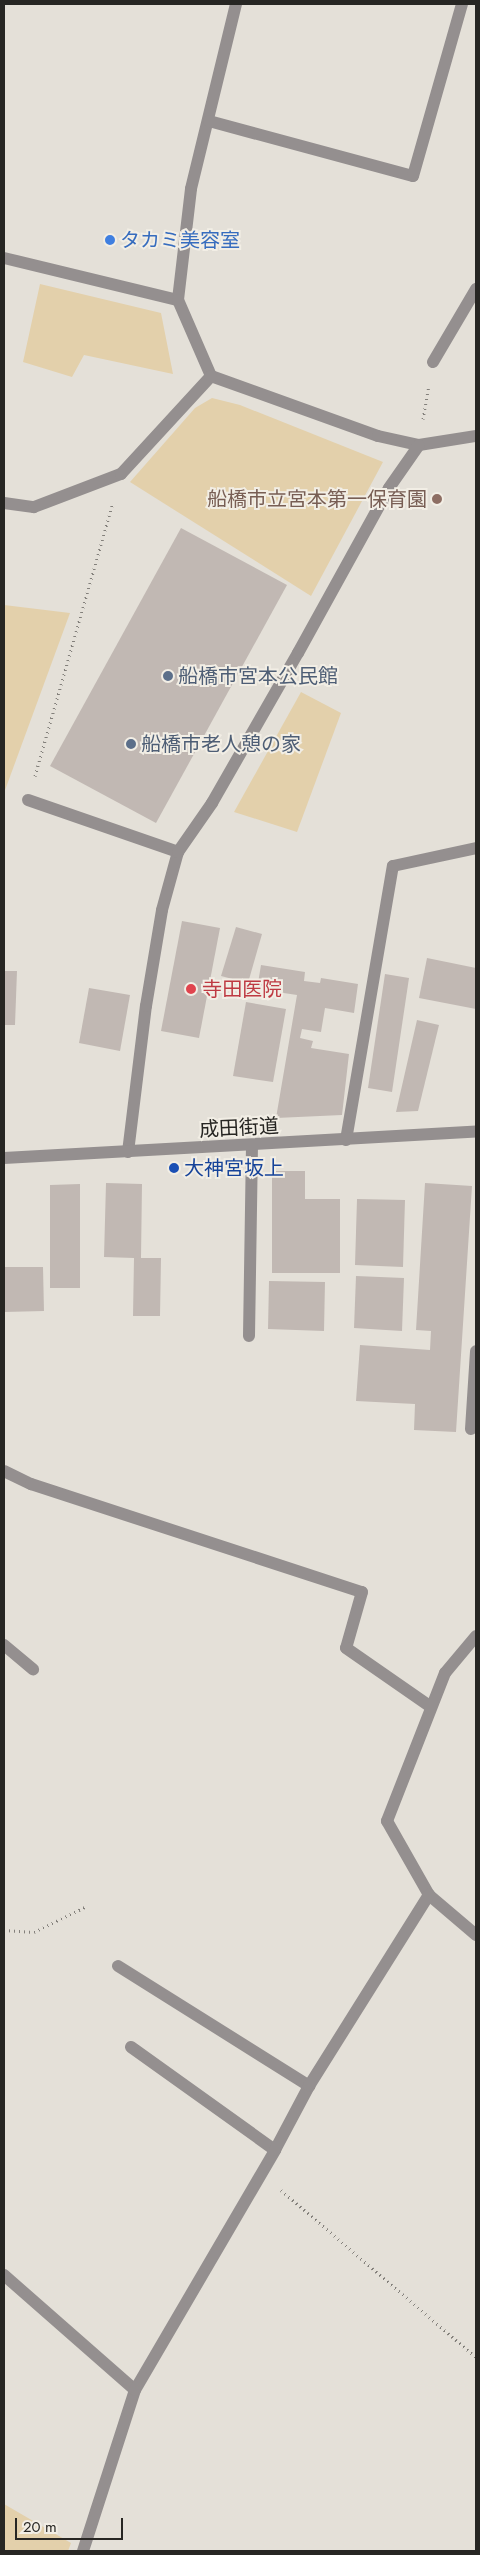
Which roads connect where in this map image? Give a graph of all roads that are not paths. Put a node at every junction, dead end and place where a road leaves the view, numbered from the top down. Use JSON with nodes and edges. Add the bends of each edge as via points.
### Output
{"nodes":[{"id":1,"x":236,"y":4,"type":"edge"},
{"id":2,"x":462,"y":4,"type":"edge"},
{"id":3,"x":209,"y":121,"type":"junction"},
{"id":4,"x":4,"y":258,"type":"edge"},
{"id":5,"x":476,"y":289,"type":"edge"},
{"id":6,"x":178,"y":300,"type":"junction"},
{"id":7,"x":433,"y":362,"type":"road end"},
{"id":8,"x":211,"y":376,"type":"junction"},
{"id":9,"x":476,"y":436,"type":"edge"},
{"id":10,"x":419,"y":445,"type":"junction"},
{"id":11,"x":4,"y":503,"type":"edge"},
{"id":12,"x":28,"y":800,"type":"road end"},
{"id":13,"x":476,"y":848,"type":"edge"},
{"id":14,"x":178,"y":852,"type":"junction"},
{"id":15,"x":476,"y":1132,"type":"edge"},
{"id":16,"x":346,"y":1140,"type":"junction"},
{"id":17,"x":252,"y":1146,"type":"junction"},
{"id":18,"x":128,"y":1152,"type":"junction"},
{"id":19,"x":4,"y":1158,"type":"edge"},
{"id":20,"x":249,"y":1336,"type":"dead end"},
{"id":21,"x":476,"y":1351,"type":"edge"},
{"id":22,"x":471,"y":1429,"type":"dead end"},
{"id":23,"x":4,"y":1471,"type":"edge"},
{"id":24,"x":476,"y":1636,"type":"edge"},
{"id":25,"x":4,"y":1644,"type":"edge"},
{"id":26,"x":33,"y":1669,"type":"dead end"},
{"id":27,"x":431,"y":1707,"type":"junction"},
{"id":28,"x":429,"y":1895,"type":"junction"},
{"id":29,"x":476,"y":1935,"type":"edge"},
{"id":30,"x":118,"y":1966,"type":"dead end"},
{"id":31,"x":131,"y":2048,"type":"dead end"},
{"id":32,"x":309,"y":2086,"type":"junction"},
{"id":33,"x":275,"y":2150,"type":"junction"},
{"id":34,"x":4,"y":2275,"type":"edge"},
{"id":35,"x":135,"y":2390,"type":"junction"},
{"id":36,"x":83,"y":2551,"type":"edge"}],
"edges":[{"from":1,"to":3,"type":"street"},
{"from":2,"to":3,"type":"street","via":[[413,176]]},
{"from":3,"to":6,"type":"street","via":[[191,189]]},
{"from":4,"to":6,"type":"street"},
{"from":5,"to":7,"type":"street"},
{"from":6,"to":8,"type":"street"},
{"from":8,"to":10,"type":"street","via":[[378,436]]},
{"from":8,"to":11,"type":"street","via":[[121,474],[34,507]]},
{"from":9,"to":10,"type":"street"},
{"from":10,"to":14,"type":"street","via":[[389,488],[212,803]]},
{"from":12,"to":14,"type":"street"},
{"from":13,"to":16,"type":"street","via":[[393,866]]},
{"from":14,"to":18,"type":"street","via":[[162,910]]},
{"from":15,"to":16,"type":"street","name":"成田街道"},
{"from":16,"to":17,"type":"street","name":"成田街道"},
{"from":17,"to":18,"type":"street","name":"成田街道"},
{"from":17,"to":20,"type":"street"},
{"from":18,"to":19,"type":"street","name":"成田街道"},
{"from":21,"to":22,"type":"street"},
{"from":23,"to":27,"type":"street","via":[[31,1484],[362,1592],[346,1648]]},
{"from":24,"to":27,"type":"street","via":[[445,1674]]},
{"from":25,"to":26,"type":"street"},
{"from":27,"to":28,"type":"street","via":[[387,1821]]},
{"from":28,"to":29,"type":"street"},
{"from":28,"to":32,"type":"street"},
{"from":30,"to":32,"type":"street"},
{"from":31,"to":33,"type":"street"},
{"from":32,"to":33,"type":"street"},
{"from":33,"to":35,"type":"street"},
{"from":34,"to":35,"type":"street"},
{"from":35,"to":36,"type":"street"}]}
